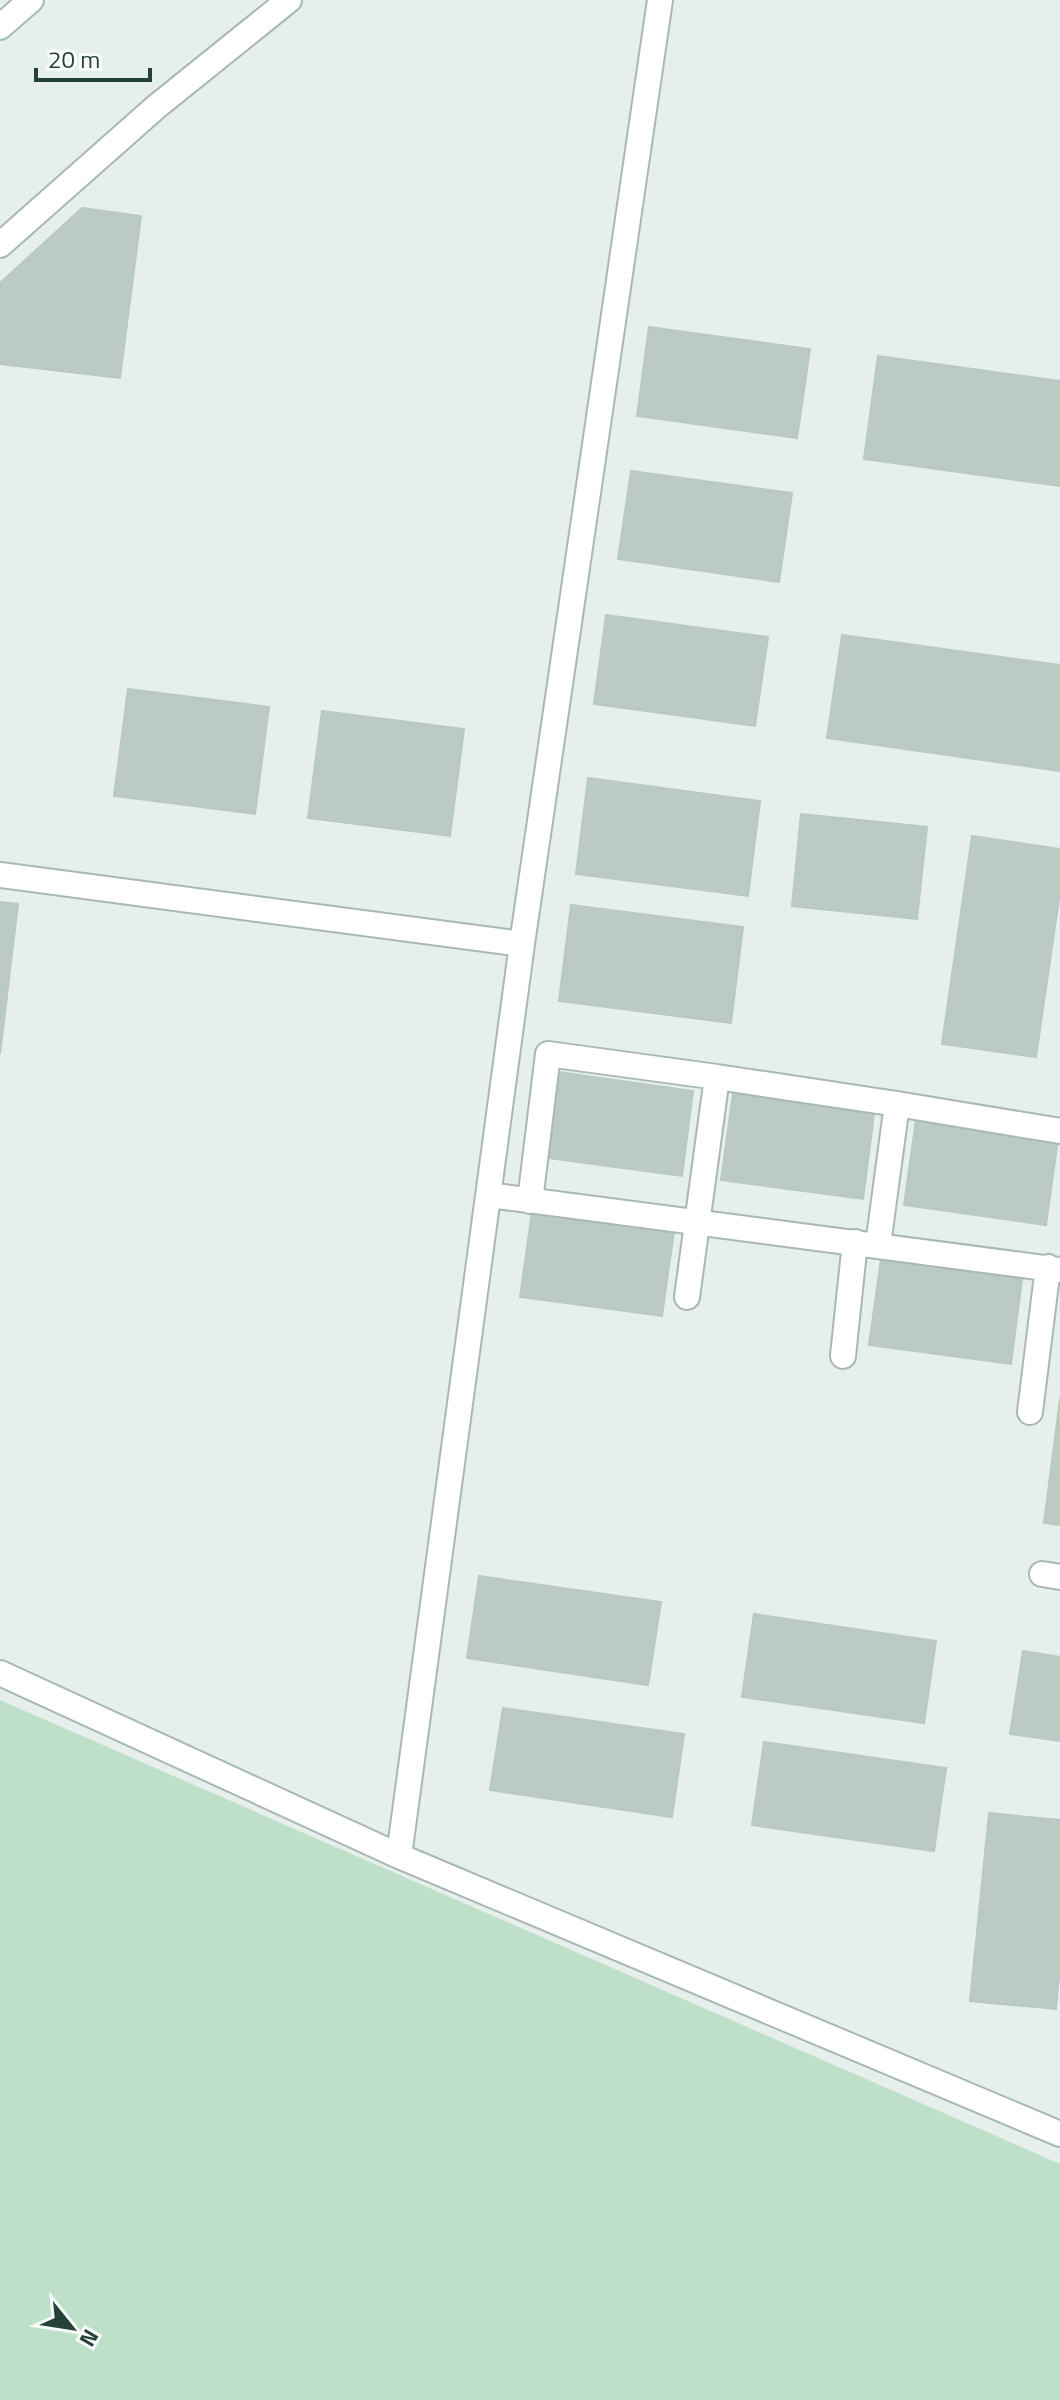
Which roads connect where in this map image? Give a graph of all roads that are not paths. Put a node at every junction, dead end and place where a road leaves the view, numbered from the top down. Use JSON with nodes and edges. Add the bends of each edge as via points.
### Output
{"nodes":[{"id":1,"x":31,"y":0,"type":"edge"},
{"id":2,"x":289,"y":0,"type":"edge"},
{"id":3,"x":660,"y":0,"type":"edge"},
{"id":4,"x":0,"y":27,"type":"edge"},
{"id":5,"x":0,"y":245,"type":"edge"},
{"id":6,"x":0,"y":875,"type":"edge"},
{"id":7,"x":522,"y":944,"type":"junction"},
{"id":8,"x":717,"y":1077,"type":"junction"},
{"id":9,"x":897,"y":1104,"type":"junction"},
{"id":10,"x":1060,"y":1131,"type":"edge"},
{"id":11,"x":489,"y":1195,"type":"junction"},
{"id":12,"x":530,"y":1201,"type":"junction"},
{"id":13,"x":699,"y":1222,"type":"junction"},
{"id":14,"x":866,"y":1243,"type":"junction"},
{"id":15,"x":1054,"y":1268,"type":"edge"},
{"id":16,"x":687,"y":1297,"type":"dead end"},
{"id":17,"x":843,"y":1356,"type":"dead end"},
{"id":18,"x":1030,"y":1412,"type":"dead end"},
{"id":19,"x":0,"y":1673,"type":"edge"},
{"id":20,"x":399,"y":1856,"type":"junction"},
{"id":21,"x":1060,"y":2134,"type":"edge"}],
"edges":[{"from":1,"to":4,"type":"street"},
{"from":2,"to":5,"type":"street","via":[[156,107]]},
{"from":3,"to":7,"type":"street"},
{"from":6,"to":7,"type":"street"},
{"from":7,"to":11,"type":"street"},
{"from":8,"to":9,"type":"street"},
{"from":8,"to":12,"type":"street","via":[[548,1054]]},
{"from":8,"to":13,"type":"street"},
{"from":9,"to":10,"type":"street"},
{"from":9,"to":14,"type":"street"},
{"from":11,"to":12,"type":"street"},
{"from":11,"to":20,"type":"street"},
{"from":12,"to":13,"type":"street"},
{"from":13,"to":14,"type":"street"},
{"from":13,"to":16,"type":"street"},
{"from":14,"to":15,"type":"street"},
{"from":14,"to":17,"type":"street"},
{"from":15,"to":18,"type":"street"},
{"from":19,"to":20,"type":"street"},
{"from":20,"to":21,"type":"street"}]}
